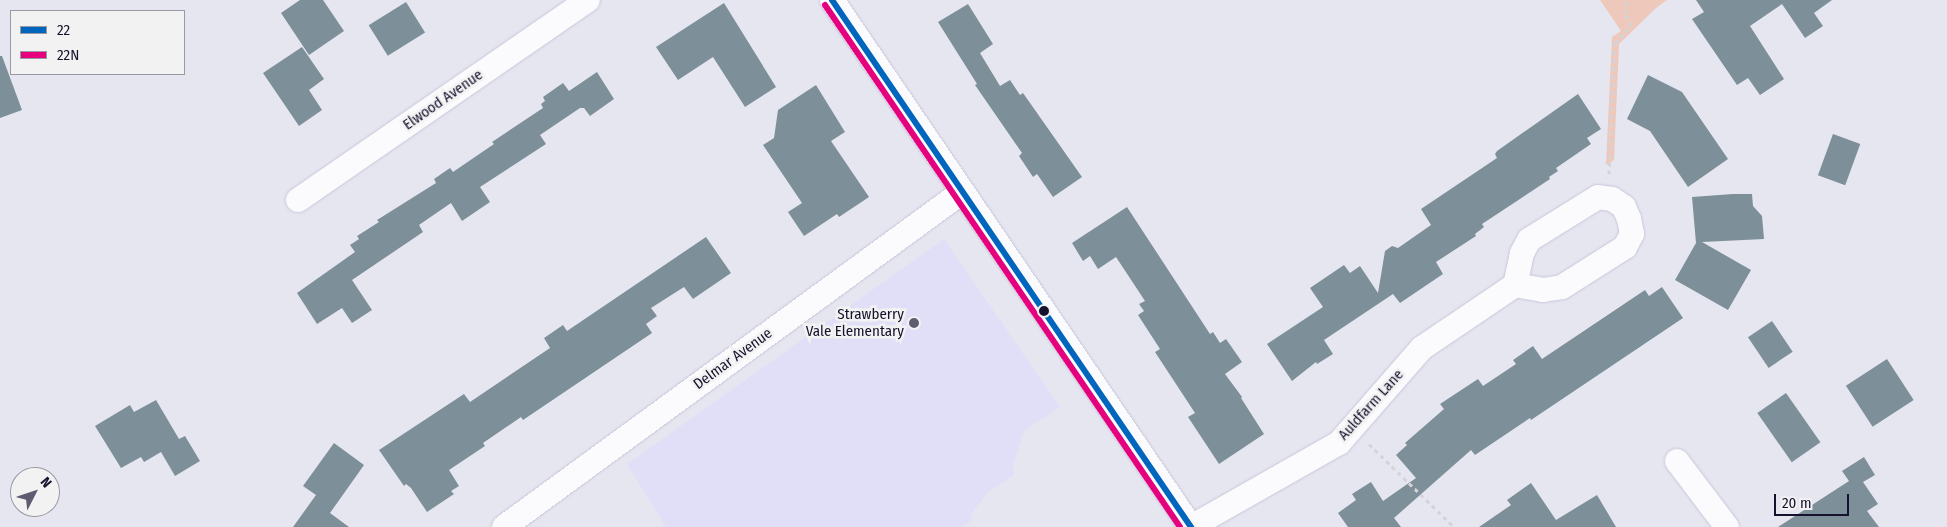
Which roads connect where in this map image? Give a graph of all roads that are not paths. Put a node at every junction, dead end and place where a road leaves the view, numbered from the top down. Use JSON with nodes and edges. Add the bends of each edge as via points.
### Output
{"nodes":[{"id":1,"x":588,"y":0,"type":"edge"},
{"id":2,"x":832,"y":0,"type":"edge"},
{"id":3,"x":962,"y":192,"type":"junction"},
{"id":4,"x":298,"y":200,"type":"dead end"},
{"id":5,"x":1515,"y":285,"type":"junction"},
{"id":6,"x":1677,"y":461,"type":"dead end"},
{"id":7,"x":504,"y":527,"type":"edge"},
{"id":8,"x":1191,"y":527,"type":"edge"},
{"id":9,"x":1727,"y":527,"type":"edge"}],
"edges":[{"from":1,"to":4,"type":"street","name":"Elwood Avenue"},
{"from":2,"to":3,"type":"street"},
{"from":3,"to":7,"type":"street","name":"Delmar Avenue"},
{"from":3,"to":8,"type":"street"},
{"from":5,"to":5,"type":"street","via":[[1543,290],[1562,287],[1625,247],[1632,234],[1624,207],[1612,199],[1598,197],[1529,240],[1522,253]]},
{"from":5,"to":8,"type":"street","name":"Auldfarm Lane","via":[[1422,348],[1339,443]]},
{"from":6,"to":9,"type":"street"}]}
